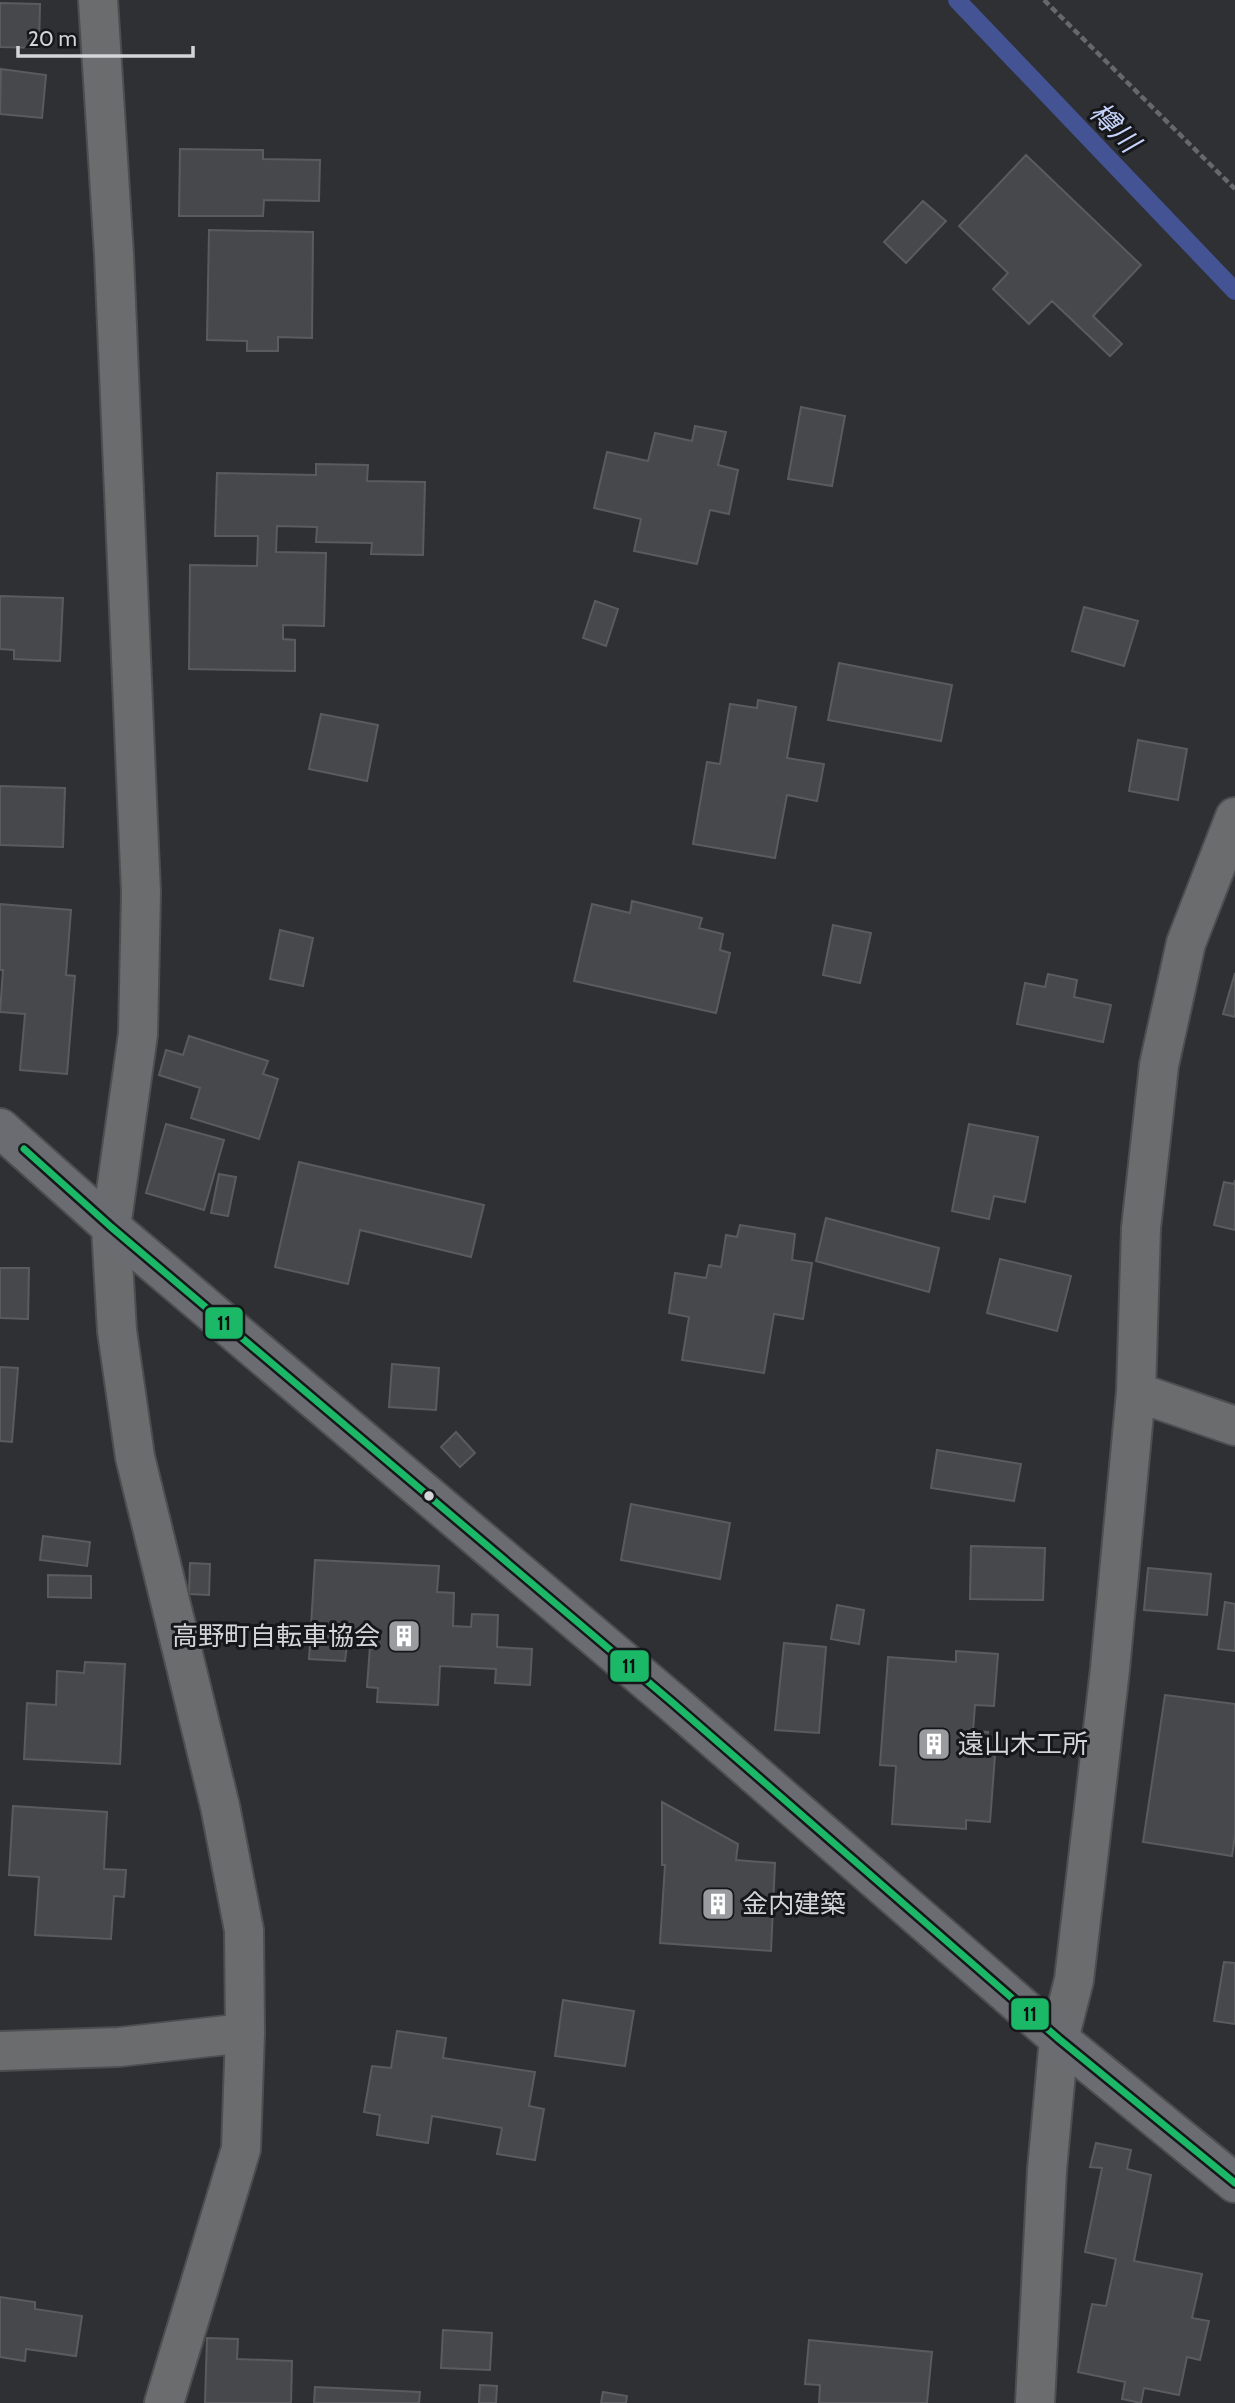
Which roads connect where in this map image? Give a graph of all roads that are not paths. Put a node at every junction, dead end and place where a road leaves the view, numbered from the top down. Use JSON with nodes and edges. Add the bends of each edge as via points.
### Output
{"nodes":[{"id":1,"x":98,"y":0,"type":"edge"},
{"id":2,"x":1235,"y":817,"type":"edge"},
{"id":3,"x":0,"y":1128,"type":"edge"},
{"id":4,"x":111,"y":1227,"type":"junction"},
{"id":5,"x":1136,"y":1392,"type":"junction"},
{"id":6,"x":1235,"y":1426,"type":"edge"},
{"id":7,"x":245,"y":2032,"type":"junction"},
{"id":8,"x":1059,"y":2039,"type":"junction"},
{"id":9,"x":0,"y":2052,"type":"edge"},
{"id":10,"x":1235,"y":2183,"type":"edge"},
{"id":11,"x":164,"y":2403,"type":"edge"},
{"id":12,"x":1035,"y":2403,"type":"edge"}],
"edges":[{"from":1,"to":4,"type":"street","via":[[114,255],[141,893],[138,1034]]},
{"from":2,"to":5,"type":"street","via":[[1185,943],[1159,1065],[1141,1228]]},
{"from":3,"to":4,"type":"main road"},
{"from":4,"to":7,"type":"street","via":[[117,1331],[135,1457],[220,1806],[244,1930]]},
{"from":4,"to":8,"type":"main road","via":[[673,1703]]},
{"from":5,"to":6,"type":"street"},
{"from":5,"to":8,"type":"street","via":[[1074,1980]]},
{"from":7,"to":9,"type":"street","via":[[119,2047]]},
{"from":7,"to":11,"type":"street","via":[[241,2149]]},
{"from":8,"to":10,"type":"main road"},
{"from":8,"to":12,"type":"street"}]}
